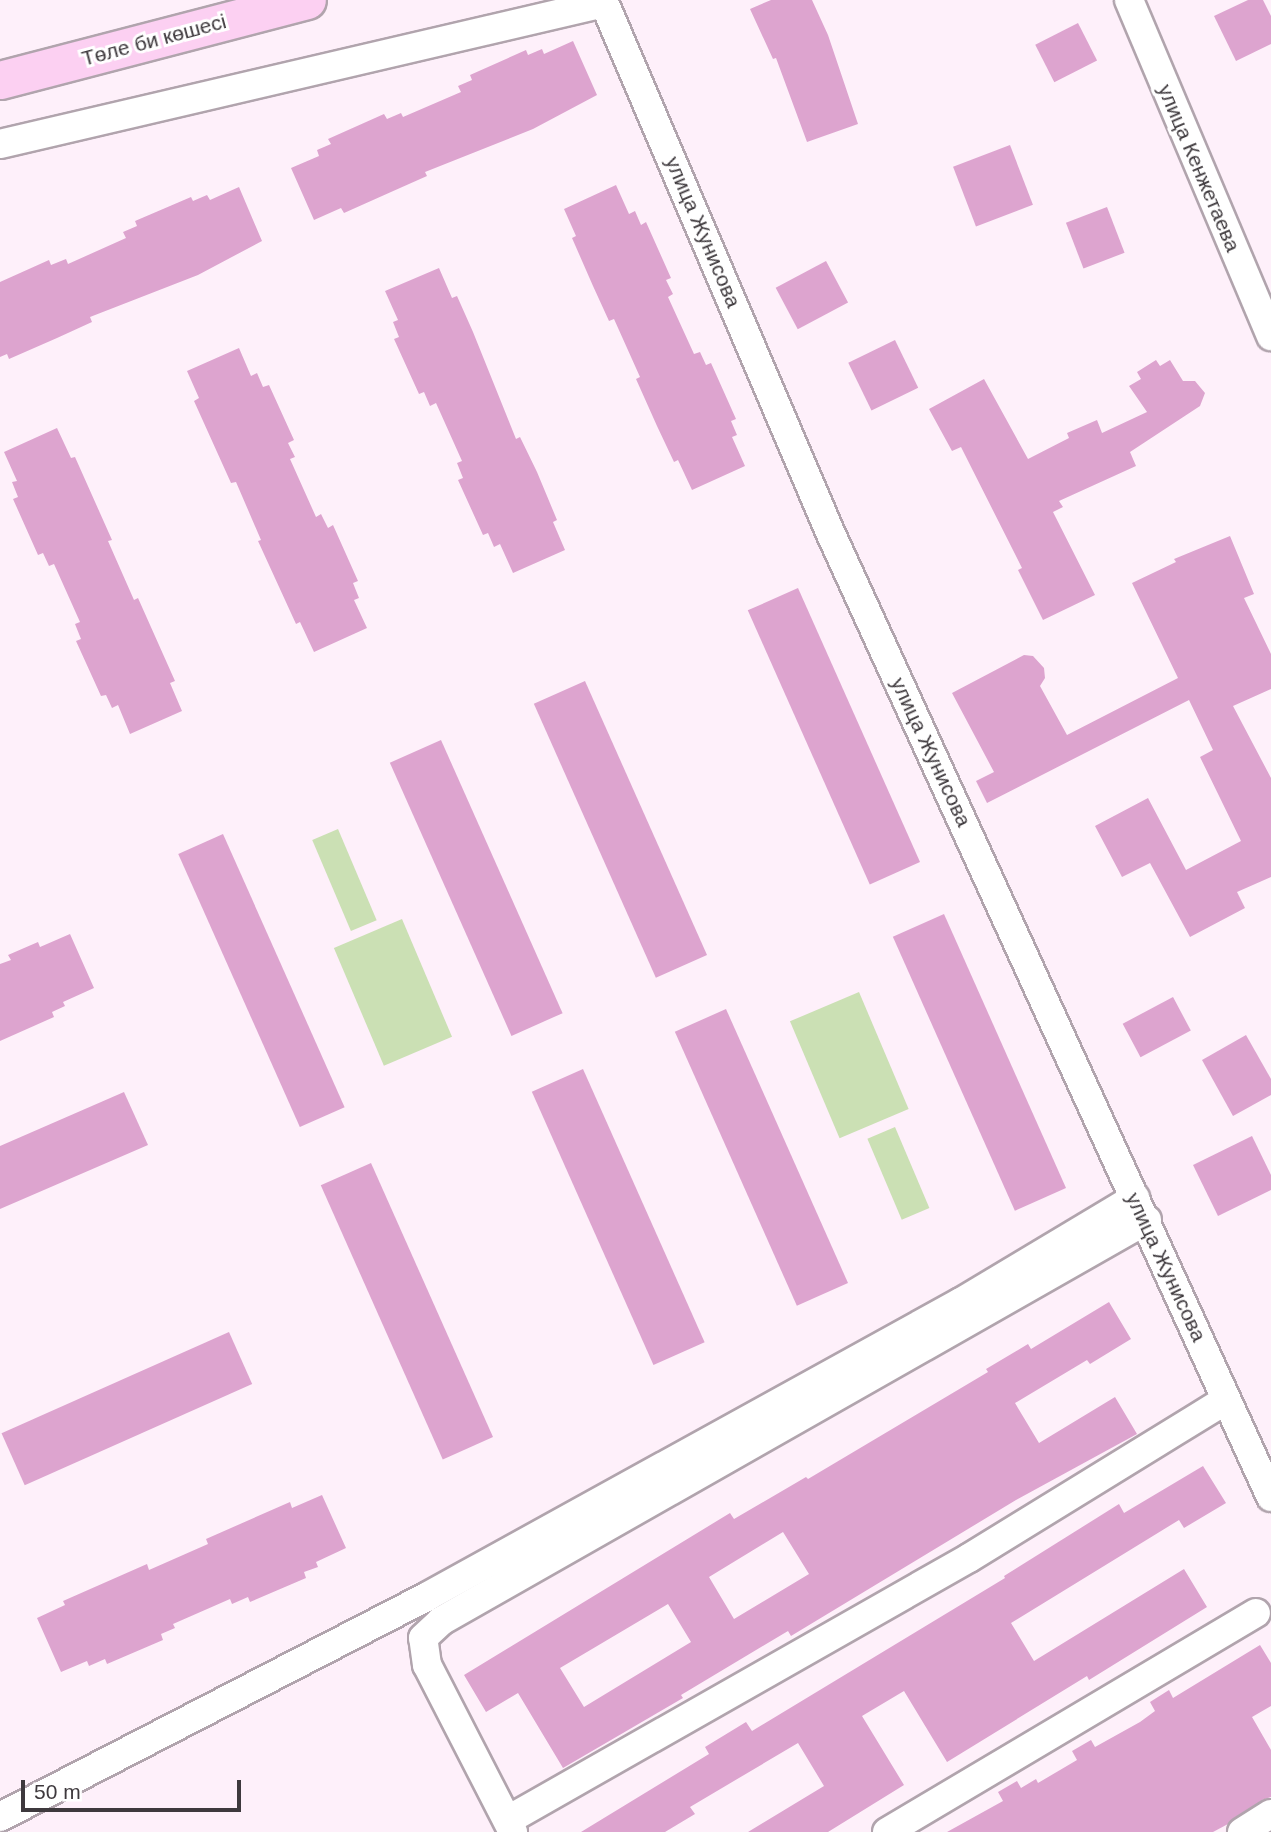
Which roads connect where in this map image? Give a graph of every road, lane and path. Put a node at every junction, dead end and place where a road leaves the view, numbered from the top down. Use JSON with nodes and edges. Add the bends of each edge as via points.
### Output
{"nodes":[{"id":1,"x":307,"y":0,"type":"edge"},
{"id":2,"x":1129,"y":0,"type":"edge"},
{"id":3,"x":603,"y":2,"type":"edge"},
{"id":4,"x":0,"y":80,"type":"edge"},
{"id":5,"x":0,"y":144,"type":"edge"},
{"id":6,"x":1271,"y":336,"type":"edge"},
{"id":7,"x":1141,"y":1209,"type":"junction"},
{"id":8,"x":1226,"y":1400,"type":"junction"},
{"id":9,"x":1271,"y":1497,"type":"edge"},
{"id":10,"x":1256,"y":1613,"type":"dead end"},
{"id":11,"x":1271,"y":1814,"type":"edge"},
{"id":12,"x":0,"y":1817,"type":"edge"},
{"id":13,"x":510,"y":1826,"type":"edge"},
{"id":14,"x":887,"y":1832,"type":"edge"},
{"id":15,"x":1242,"y":1832,"type":"edge"}],
"edges":[{"from":1,"to":4,"type":"main road","name":"Төле би көшесі"},
{"from":2,"to":6,"type":"street","name":"улица Кенжетаева"},
{"from":3,"to":5,"type":"street"},
{"from":3,"to":7,"type":"street","name":"улица Жунисова","via":[[830,532]]},
{"from":7,"to":8,"type":"street","name":"улица Жунисова"},
{"from":7,"to":12,"type":"street","via":[[961,1302],[428,1596]]},
{"from":7,"to":13,"type":"street","via":[[441,1621],[423,1638],[427,1665]]},
{"from":8,"to":9,"type":"street","name":"улица Жунисова"},
{"from":8,"to":13,"type":"street","via":[[969,1558]]},
{"from":10,"to":14,"type":"street"},
{"from":11,"to":15,"type":"street"}]}
